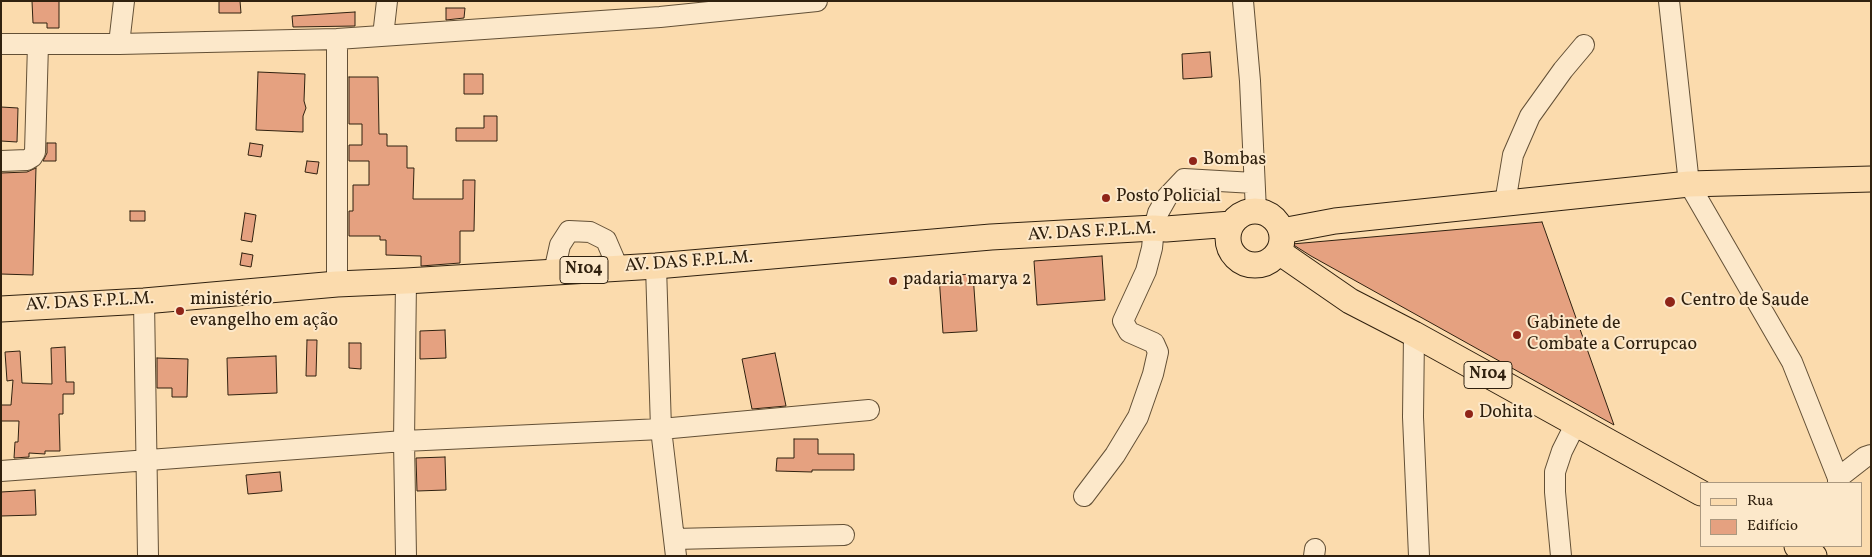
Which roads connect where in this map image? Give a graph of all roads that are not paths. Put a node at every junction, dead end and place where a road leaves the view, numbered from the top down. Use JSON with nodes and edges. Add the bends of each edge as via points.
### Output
{"nodes":[{"id":1,"x":124,"y":1,"type":"edge"},
{"id":2,"x":387,"y":1,"type":"edge"},
{"id":3,"x":817,"y":1,"type":"edge"},
{"id":4,"x":1243,"y":1,"type":"edge"},
{"id":5,"x":1669,"y":1,"type":"edge"},
{"id":6,"x":384,"y":36,"type":"junction"},
{"id":7,"x":336,"y":40,"type":"junction"},
{"id":8,"x":1,"y":44,"type":"edge"},
{"id":9,"x":38,"y":44,"type":"junction"},
{"id":10,"x":119,"y":44,"type":"junction"},
{"id":11,"x":1584,"y":45,"type":"dead end"},
{"id":12,"x":1,"y":161,"type":"edge"},
{"id":13,"x":1871,"y":179,"type":"edge"},
{"id":14,"x":1254,"y":183,"type":"junction"},
{"id":15,"x":1688,"y":184,"type":"junction"},
{"id":16,"x":1504,"y":203,"type":"junction"},
{"id":17,"x":1256,"y":211,"type":"junction"},
{"id":18,"x":1232,"y":224,"type":"junction"},
{"id":19,"x":1160,"y":229,"type":"junction"},
{"id":20,"x":1280,"y":242,"type":"junction"},
{"id":21,"x":1232,"y":252,"type":"junction"},
{"id":22,"x":656,"y":266,"type":"junction"},
{"id":23,"x":618,"y":268,"type":"junction"},
{"id":24,"x":554,"y":272,"type":"junction"},
{"id":25,"x":406,"y":281,"type":"junction"},
{"id":26,"x":337,"y":284,"type":"junction"},
{"id":27,"x":144,"y":301,"type":"junction"},
{"id":28,"x":1,"y":309,"type":"edge"},
{"id":29,"x":1414,"y":334,"type":"junction"},
{"id":30,"x":869,"y":410,"type":"dead end"},
{"id":31,"x":1576,"y":423,"type":"junction"},
{"id":32,"x":661,"y":429,"type":"junction"},
{"id":33,"x":404,"y":441,"type":"junction"},
{"id":34,"x":1871,"y":455,"type":"edge"},
{"id":35,"x":146,"y":461,"type":"junction"},
{"id":36,"x":1,"y":471,"type":"edge"},
{"id":37,"x":1838,"y":481,"type":"edge"},
{"id":38,"x":1700,"y":492,"type":"edge"},
{"id":39,"x":1084,"y":496,"type":"dead end"},
{"id":40,"x":844,"y":536,"type":"dead end"},
{"id":41,"x":675,"y":547,"type":"edge"},
{"id":42,"x":148,"y":556,"type":"edge"},
{"id":43,"x":406,"y":556,"type":"edge"},
{"id":44,"x":1419,"y":556,"type":"edge"},
{"id":45,"x":1561,"y":556,"type":"edge"}],
"edges":[{"from":1,"to":10,"type":"street"},
{"from":2,"to":6,"type":"street"},
{"from":3,"to":6,"type":"street","via":[[651,18]]},
{"from":4,"to":14,"type":"street"},
{"from":5,"to":15,"type":"street"},
{"from":6,"to":7,"type":"street"},
{"from":7,"to":10,"type":"street"},
{"from":7,"to":26,"type":"street"},
{"from":8,"to":9,"type":"street"},
{"from":9,"to":10,"type":"street"},
{"from":9,"to":12,"type":"street","via":[[35,152],[21,162]]},
{"from":11,"to":16,"type":"street","via":[[1530,116],[1514,155]]},
{"from":13,"to":15,"type":"main road"},
{"from":14,"to":17,"type":"street"},
{"from":14,"to":19,"type":"street","via":[[1184,179],[1167,197],[1158,213]]},
{"from":15,"to":16,"type":"main road"},
{"from":15,"to":37,"type":"street","via":[[1792,362]]},
{"from":16,"to":20,"type":"main road","via":[[1335,221]]},
{"from":17,"to":18,"type":"main road","number":"N104","via":[[1242,214]]},
{"from":17,"to":20,"type":"main road","name":"N104","number":"N104","via":[[1275,219]]},
{"from":18,"to":19,"type":"main road","name":"AV. DAS F.P.L.M.","number":"N104"},
{"from":18,"to":21,"type":"main road","via":[[1228,238]]},
{"from":19,"to":21,"type":"main road","name":"AV. DAS F.P.L.M.","number":"N104"},
{"from":19,"to":22,"type":"main road","name":"AV. DAS F.P.L.M.","number":"N104","via":[[991,237]]},
{"from":19,"to":39,"type":"street","via":[[1123,320],[1129,332],[1154,343],[1158,352],[1153,374],[1138,417]]},
{"from":20,"to":21,"type":"main road","number":"N104","via":[[1269,262],[1256,265],[1242,262]]},
{"from":20,"to":29,"type":"main road","name":"N104","number":"N104","via":[[1350,301]]},
{"from":22,"to":23,"type":"main road","name":"AV. DAS F.P.L.M.","number":"N104"},
{"from":22,"to":32,"type":"street"},
{"from":23,"to":24,"type":"main road","name":"AV. DAS F.P.L.M.","number":"N104"},
{"from":23,"to":24,"type":"street","via":[[606,240],[590,232],[569,231],[560,245]]},
{"from":24,"to":25,"type":"main road","name":"AV. DAS F.P.L.M.","number":"N104"},
{"from":25,"to":26,"type":"main road","name":"AV. DAS F.P.L.M.","number":"N104"},
{"from":25,"to":33,"type":"street"},
{"from":26,"to":27,"type":"main road","name":"AV. DAS F.P.L.M.","number":"N104"},
{"from":27,"to":28,"type":"main road","name":"AV. DAS F.P.L.M.","number":"N104"},
{"from":27,"to":35,"type":"street"},
{"from":29,"to":31,"type":"main road","name":"N104","number":"N104"},
{"from":29,"to":44,"type":"street","via":[[1413,417]]},
{"from":30,"to":32,"type":"street"},
{"from":31,"to":38,"type":"main road","name":"N104","number":"N104"},
{"from":31,"to":45,"type":"street","via":[[1555,472]]},
{"from":32,"to":33,"type":"street"},
{"from":32,"to":41,"type":"street"},
{"from":33,"to":35,"type":"street"},
{"from":33,"to":43,"type":"street"},
{"from":34,"to":37,"type":"street"},
{"from":35,"to":36,"type":"street"},
{"from":35,"to":42,"type":"street"},
{"from":40,"to":41,"type":"street"}]}
